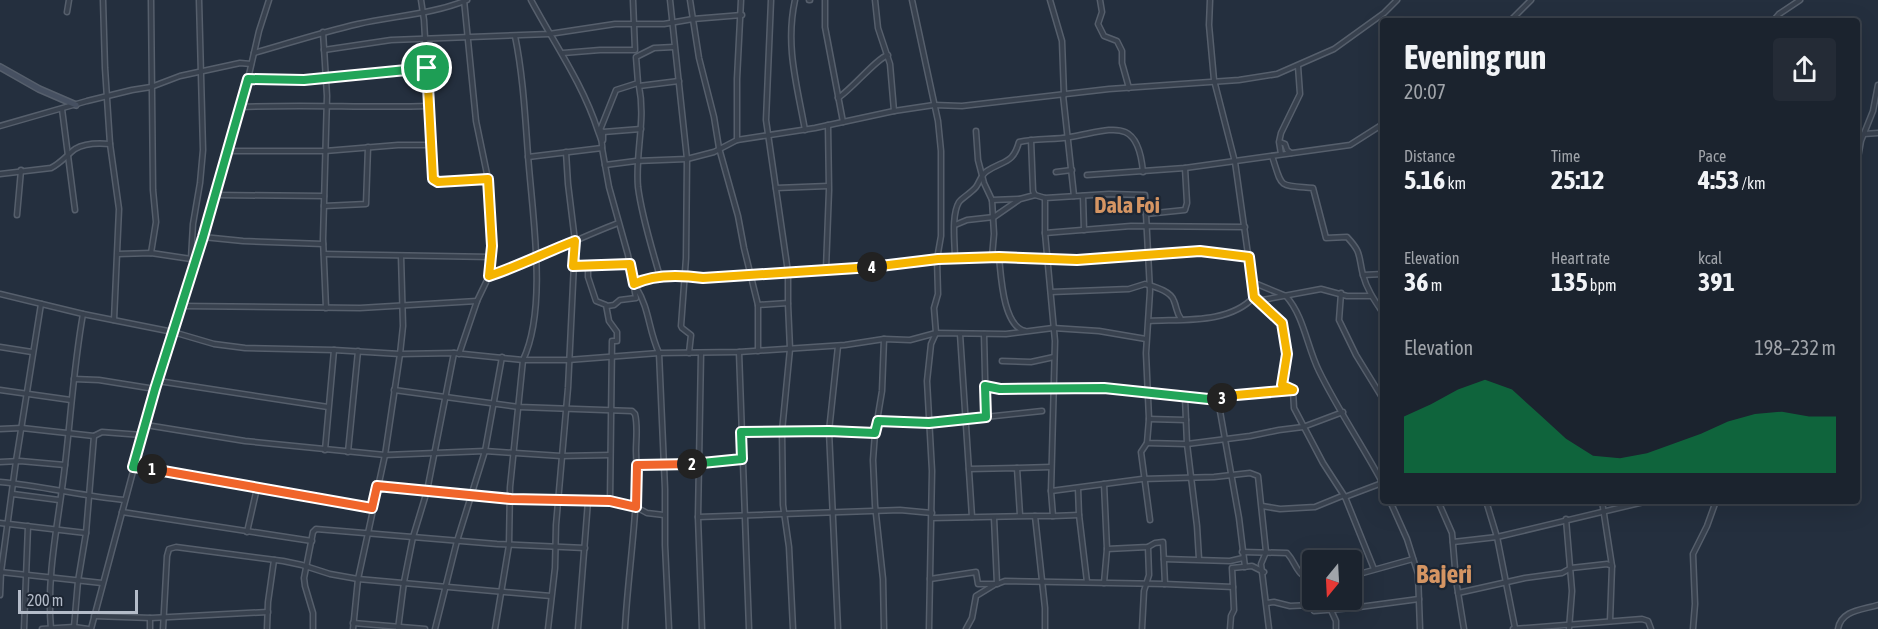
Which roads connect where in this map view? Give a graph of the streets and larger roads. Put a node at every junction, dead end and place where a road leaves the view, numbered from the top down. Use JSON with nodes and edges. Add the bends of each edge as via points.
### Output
{"nodes":[{"id":1,"x":69,"y":0,"type":"edge"},
{"id":2,"x":103,"y":0,"type":"edge"},
{"id":3,"x":152,"y":0,"type":"edge"},
{"id":4,"x":199,"y":0,"type":"edge"},
{"id":5,"x":269,"y":0,"type":"edge"},
{"id":6,"x":421,"y":0,"type":"edge"},
{"id":7,"x":465,"y":0,"type":"edge"},
{"id":8,"x":531,"y":0,"type":"edge"},
{"id":9,"x":633,"y":0,"type":"edge"},
{"id":10,"x":670,"y":0,"type":"edge"},
{"id":11,"x":690,"y":0,"type":"edge"},
{"id":12,"x":741,"y":0,"type":"edge"},
{"id":13,"x":771,"y":0,"type":"edge"},
{"id":14,"x":795,"y":0,"type":"edge"},
{"id":15,"x":824,"y":0,"type":"edge"},
{"id":16,"x":875,"y":0,"type":"edge"},
{"id":17,"x":912,"y":0,"type":"edge"},
{"id":18,"x":1050,"y":0,"type":"edge"},
{"id":19,"x":1100,"y":0,"type":"edge"},
{"id":20,"x":1210,"y":0,"type":"edge"},
{"id":21,"x":1397,"y":0,"type":"edge"},
{"id":22,"x":1531,"y":0,"type":"edge"},
{"id":23,"x":1800,"y":0,"type":"edge"},
{"id":24,"x":423,"y":11,"type":"junction"},
{"id":25,"x":67,"y":12,"type":"dead end"},
{"id":26,"x":742,"y":15,"type":"junction"},
{"id":27,"x":1513,"y":18,"type":"edge"},
{"id":28,"x":1776,"y":18,"type":"edge"},
{"id":29,"x":693,"y":19,"type":"junction"},
{"id":30,"x":672,"y":23,"type":"junction"},
{"id":31,"x":635,"y":25,"type":"junction"},
{"id":32,"x":323,"y":32,"type":"junction"},
{"id":33,"x":549,"y":34,"type":"junction"},
{"id":34,"x":514,"y":36,"type":"junction"},
{"id":35,"x":468,"y":39,"type":"junction"},
{"id":36,"x":425,"y":40,"type":"junction"},
{"id":37,"x":674,"y":47,"type":"junction"},
{"id":38,"x":324,"y":50,"type":"junction"},
{"id":39,"x":254,"y":53,"type":"junction"},
{"id":40,"x":562,"y":53,"type":"junction"},
{"id":41,"x":888,"y":55,"type":"junction"},
{"id":42,"x":636,"y":57,"type":"junction"},
{"id":43,"x":251,"y":64,"type":"junction"},
{"id":44,"x":1298,"y":66,"type":"junction"},
{"id":45,"x":0,"y":67,"type":"edge"},
{"id":46,"x":427,"y":68,"type":"junction"},
{"id":47,"x":200,"y":71,"type":"junction"},
{"id":48,"x":326,"y":77,"type":"junction"},
{"id":49,"x":248,"y":79,"type":"junction"},
{"id":50,"x":1214,"y":80,"type":"junction"},
{"id":51,"x":679,"y":81,"type":"junction"},
{"id":52,"x":1878,"y":85,"type":"edge"},
{"id":53,"x":639,"y":86,"type":"junction"},
{"id":54,"x":152,"y":87,"type":"junction"},
{"id":55,"x":1129,"y":88,"type":"junction"},
{"id":56,"x":1064,"y":95,"type":"junction"},
{"id":57,"x":107,"y":97,"type":"junction"},
{"id":58,"x":838,"y":99,"type":"junction"},
{"id":59,"x":76,"y":105,"type":"junction"},
{"id":60,"x":326,"y":105,"type":"junction"},
{"id":61,"x":934,"y":105,"type":"junction"},
{"id":62,"x":429,"y":106,"type":"junction"},
{"id":63,"x":240,"y":107,"type":"junction"},
{"id":64,"x":62,"y":109,"type":"junction"},
{"id":65,"x":894,"y":111,"type":"junction"},
{"id":66,"x":843,"y":122,"type":"junction"},
{"id":67,"x":828,"y":125,"type":"junction"},
{"id":68,"x":0,"y":126,"type":"edge"},
{"id":69,"x":1380,"y":126,"type":"edge"},
{"id":70,"x":641,"y":129,"type":"junction"},
{"id":71,"x":805,"y":130,"type":"junction"},
{"id":72,"x":976,"y":130,"type":"dead end"},
{"id":73,"x":603,"y":132,"type":"junction"},
{"id":74,"x":1878,"y":132,"type":"edge"},
{"id":75,"x":1864,"y":134,"type":"junction"},
{"id":76,"x":768,"y":136,"type":"junction"},
{"id":77,"x":1068,"y":138,"type":"junction"},
{"id":78,"x":737,"y":140,"type":"junction"},
{"id":79,"x":1031,"y":140,"type":"junction"},
{"id":80,"x":603,"y":142,"type":"junction"},
{"id":81,"x":1279,"y":142,"type":"junction"},
{"id":82,"x":110,"y":144,"type":"junction"},
{"id":83,"x":430,"y":145,"type":"junction"},
{"id":84,"x":368,"y":147,"type":"junction"},
{"id":85,"x":602,"y":148,"type":"junction"},
{"id":86,"x":719,"y":148,"type":"junction"},
{"id":87,"x":227,"y":151,"type":"junction"},
{"id":88,"x":325,"y":151,"type":"junction"},
{"id":89,"x":1860,"y":151,"type":"edge"},
{"id":90,"x":566,"y":152,"type":"junction"},
{"id":91,"x":1290,"y":153,"type":"junction"},
{"id":92,"x":1281,"y":154,"type":"junction"},
{"id":93,"x":68,"y":156,"type":"junction"},
{"id":94,"x":1272,"y":156,"type":"junction"},
{"id":95,"x":528,"y":157,"type":"junction"},
{"id":96,"x":687,"y":159,"type":"junction"},
{"id":97,"x":639,"y":162,"type":"junction"},
{"id":98,"x":1235,"y":162,"type":"junction"},
{"id":99,"x":605,"y":165,"type":"junction"},
{"id":100,"x":1185,"y":168,"type":"junction"},
{"id":101,"x":21,"y":170,"type":"junction"},
{"id":102,"x":1072,"y":170,"type":"junction"},
{"id":103,"x":1056,"y":172,"type":"dead end"},
{"id":104,"x":1143,"y":172,"type":"junction"},
{"id":105,"x":0,"y":174,"type":"edge"},
{"id":106,"x":982,"y":175,"type":"junction"},
{"id":107,"x":1087,"y":175,"type":"dead end"},
{"id":108,"x":488,"y":179,"type":"junction"},
{"id":109,"x":828,"y":186,"type":"junction"},
{"id":110,"x":776,"y":188,"type":"junction"},
{"id":111,"x":215,"y":195,"type":"junction"},
{"id":112,"x":1035,"y":195,"type":"junction"},
{"id":113,"x":324,"y":196,"type":"junction"},
{"id":114,"x":1074,"y":196,"type":"junction"},
{"id":115,"x":1083,"y":196,"type":"junction"},
{"id":116,"x":1045,"y":198,"type":"junction"},
{"id":117,"x":1020,"y":199,"type":"junction"},
{"id":118,"x":992,"y":200,"type":"junction"},
{"id":119,"x":324,"y":206,"type":"junction"},
{"id":120,"x":75,"y":210,"type":"dead end"},
{"id":121,"x":1146,"y":214,"type":"junction"},
{"id":122,"x":17,"y":215,"type":"dead end"},
{"id":123,"x":994,"y":217,"type":"junction"},
{"id":124,"x":618,"y":223,"type":"junction"},
{"id":125,"x":955,"y":225,"type":"junction"},
{"id":126,"x":1147,"y":226,"type":"junction"},
{"id":127,"x":1245,"y":227,"type":"junction"},
{"id":128,"x":1084,"y":230,"type":"junction"},
{"id":129,"x":1045,"y":233,"type":"junction"},
{"id":130,"x":203,"y":237,"type":"junction"},
{"id":131,"x":575,"y":241,"type":"junction"},
{"id":132,"x":324,"y":244,"type":"junction"},
{"id":133,"x":152,"y":254,"type":"junction"},
{"id":134,"x":324,"y":254,"type":"junction"},
{"id":135,"x":118,"y":255,"type":"junction"},
{"id":136,"x":1148,"y":255,"type":"junction"},
{"id":137,"x":401,"y":256,"type":"junction"},
{"id":138,"x":492,"y":257,"type":"junction"},
{"id":139,"x":992,"y":257,"type":"junction"},
{"id":140,"x":999,"y":257,"type":"junction"},
{"id":141,"x":1249,"y":257,"type":"junction"},
{"id":142,"x":536,"y":259,"type":"junction"},
{"id":143,"x":938,"y":259,"type":"junction"},
{"id":144,"x":955,"y":259,"type":"junction"},
{"id":145,"x":1047,"y":259,"type":"junction"},
{"id":146,"x":193,"y":260,"type":"junction"},
{"id":147,"x":630,"y":264,"type":"junction"},
{"id":148,"x":573,"y":266,"type":"junction"},
{"id":149,"x":588,"y":267,"type":"junction"},
{"id":150,"x":826,"y":269,"type":"junction"},
{"id":151,"x":788,"y":272,"type":"junction"},
{"id":152,"x":1380,"y":274,"type":"edge"},
{"id":153,"x":750,"y":275,"type":"junction"},
{"id":154,"x":1364,"y":275,"type":"junction"},
{"id":155,"x":489,"y":276,"type":"junction"},
{"id":156,"x":684,"y":276,"type":"junction"},
{"id":157,"x":660,"y":278,"type":"junction"},
{"id":158,"x":1252,"y":282,"type":"junction"},
{"id":159,"x":634,"y":284,"type":"junction"},
{"id":160,"x":1149,"y":285,"type":"junction"},
{"id":161,"x":1051,"y":292,"type":"junction"},
{"id":162,"x":1341,"y":293,"type":"junction"},
{"id":163,"x":0,"y":294,"type":"edge"},
{"id":164,"x":1286,"y":296,"type":"junction"},
{"id":165,"x":1371,"y":296,"type":"junction"},
{"id":166,"x":1256,"y":299,"type":"junction"},
{"id":167,"x":477,"y":301,"type":"junction"},
{"id":168,"x":788,"y":303,"type":"junction"},
{"id":169,"x":41,"y":304,"type":"junction"},
{"id":170,"x":758,"y":305,"type":"junction"},
{"id":171,"x":180,"y":306,"type":"junction"},
{"id":172,"x":402,"y":306,"type":"junction"},
{"id":173,"x":607,"y":306,"type":"junction"},
{"id":174,"x":326,"y":308,"type":"junction"},
{"id":175,"x":1380,"y":309,"type":"edge"},
{"id":176,"x":83,"y":314,"type":"junction"},
{"id":177,"x":1181,"y":319,"type":"junction"},
{"id":178,"x":114,"y":320,"type":"junction"},
{"id":179,"x":1149,"y":321,"type":"junction"},
{"id":180,"x":1053,"y":328,"type":"junction"},
{"id":181,"x":173,"y":332,"type":"junction"},
{"id":182,"x":1029,"y":332,"type":"junction"},
{"id":183,"x":936,"y":333,"type":"junction"},
{"id":184,"x":960,"y":334,"type":"junction"},
{"id":185,"x":984,"y":334,"type":"junction"},
{"id":186,"x":884,"y":339,"type":"junction"},
{"id":187,"x":1146,"y":339,"type":"junction"},
{"id":188,"x":838,"y":346,"type":"junction"},
{"id":189,"x":0,"y":347,"type":"edge"},
{"id":190,"x":790,"y":349,"type":"junction"},
{"id":191,"x":334,"y":350,"type":"junction"},
{"id":192,"x":358,"y":351,"type":"junction"},
{"id":193,"x":758,"y":351,"type":"junction"},
{"id":194,"x":32,"y":352,"type":"junction"},
{"id":195,"x":739,"y":352,"type":"junction"},
{"id":196,"x":456,"y":353,"type":"junction"},
{"id":197,"x":658,"y":353,"type":"junction"},
{"id":198,"x":689,"y":353,"type":"junction"},
{"id":199,"x":702,"y":353,"type":"junction"},
{"id":200,"x":400,"y":354,"type":"junction"},
{"id":201,"x":613,"y":356,"type":"junction"},
{"id":202,"x":502,"y":357,"type":"junction"},
{"id":203,"x":1054,"y":357,"type":"junction"},
{"id":204,"x":523,"y":360,"type":"junction"},
{"id":205,"x":568,"y":360,"type":"junction"},
{"id":206,"x":1002,"y":361,"type":"dead end"},
{"id":207,"x":74,"y":379,"type":"junction"},
{"id":208,"x":158,"y":381,"type":"junction"},
{"id":209,"x":985,"y":386,"type":"junction"},
{"id":210,"x":1053,"y":388,"type":"junction"},
{"id":211,"x":155,"y":389,"type":"junction"},
{"id":212,"x":0,"y":390,"type":"edge"},
{"id":213,"x":394,"y":390,"type":"junction"},
{"id":214,"x":1293,"y":390,"type":"junction"},
{"id":215,"x":1148,"y":391,"type":"junction"},
{"id":216,"x":26,"y":393,"type":"junction"},
{"id":217,"x":1380,"y":394,"type":"edge"},
{"id":218,"x":444,"y":396,"type":"junction"},
{"id":219,"x":1185,"y":397,"type":"junction"},
{"id":220,"x":71,"y":400,"type":"junction"},
{"id":221,"x":1218,"y":400,"type":"junction"},
{"id":222,"x":494,"y":404,"type":"junction"},
{"id":223,"x":328,"y":407,"type":"junction"},
{"id":224,"x":519,"y":407,"type":"junction"},
{"id":225,"x":565,"y":410,"type":"junction"},
{"id":226,"x":612,"y":411,"type":"junction"},
{"id":227,"x":1042,"y":411,"type":"dead end"},
{"id":228,"x":1343,"y":412,"type":"junction"},
{"id":229,"x":986,"y":417,"type":"junction"},
{"id":230,"x":1149,"y":419,"type":"junction"},
{"id":231,"x":965,"y":420,"type":"junction"},
{"id":232,"x":1186,"y":420,"type":"junction"},
{"id":233,"x":878,"y":421,"type":"junction"},
{"id":234,"x":929,"y":423,"type":"junction"},
{"id":235,"x":146,"y":425,"type":"junction"},
{"id":236,"x":1303,"y":427,"type":"junction"},
{"id":237,"x":22,"y":428,"type":"junction"},
{"id":238,"x":0,"y":429,"type":"edge"},
{"id":239,"x":782,"y":431,"type":"junction"},
{"id":240,"x":829,"y":431,"type":"junction"},
{"id":241,"x":741,"y":432,"type":"junction"},
{"id":242,"x":875,"y":433,"type":"junction"},
{"id":243,"x":68,"y":435,"type":"junction"},
{"id":244,"x":142,"y":435,"type":"junction"},
{"id":245,"x":94,"y":436,"type":"junction"},
{"id":246,"x":1225,"y":441,"type":"junction"},
{"id":247,"x":1147,"y":443,"type":"junction"},
{"id":248,"x":1187,"y":444,"type":"junction"},
{"id":249,"x":325,"y":450,"type":"junction"},
{"id":250,"x":485,"y":451,"type":"junction"},
{"id":251,"x":348,"y":452,"type":"junction"},
{"id":252,"x":515,"y":452,"type":"junction"},
{"id":253,"x":435,"y":454,"type":"junction"},
{"id":254,"x":385,"y":455,"type":"junction"},
{"id":255,"x":610,"y":455,"type":"junction"},
{"id":256,"x":561,"y":456,"type":"junction"},
{"id":257,"x":742,"y":459,"type":"junction"},
{"id":258,"x":16,"y":461,"type":"junction"},
{"id":259,"x":0,"y":462,"type":"edge"},
{"id":260,"x":664,"y":464,"type":"junction"},
{"id":261,"x":700,"y":464,"type":"junction"},
{"id":262,"x":65,"y":465,"type":"junction"},
{"id":263,"x":637,"y":465,"type":"junction"},
{"id":264,"x":133,"y":467,"type":"junction"},
{"id":265,"x":1051,"y":467,"type":"junction"},
{"id":266,"x":1017,"y":468,"type":"junction"},
{"id":267,"x":969,"y":469,"type":"junction"},
{"id":268,"x":1231,"y":476,"type":"junction"},
{"id":269,"x":1191,"y":477,"type":"junction"},
{"id":270,"x":1380,"y":478,"type":"edge"},
{"id":271,"x":1146,"y":479,"type":"junction"},
{"id":272,"x":0,"y":482,"type":"edge"},
{"id":273,"x":14,"y":483,"type":"junction"},
{"id":274,"x":1104,"y":484,"type":"junction"},
{"id":275,"x":1380,"y":484,"type":"edge"},
{"id":276,"x":377,"y":486,"type":"junction"},
{"id":277,"x":257,"y":488,"type":"junction"},
{"id":278,"x":1078,"y":488,"type":"junction"},
{"id":279,"x":61,"y":490,"type":"junction"},
{"id":280,"x":427,"y":491,"type":"junction"},
{"id":281,"x":1051,"y":491,"type":"junction"},
{"id":282,"x":12,"y":494,"type":"junction"},
{"id":283,"x":472,"y":496,"type":"junction"},
{"id":284,"x":1344,"y":496,"type":"junction"},
{"id":285,"x":88,"y":497,"type":"junction"},
{"id":286,"x":511,"y":499,"type":"junction"},
{"id":287,"x":59,"y":500,"type":"junction"},
{"id":288,"x":124,"y":500,"type":"junction"},
{"id":289,"x":558,"y":501,"type":"junction"},
{"id":290,"x":588,"y":501,"type":"junction"},
{"id":291,"x":610,"y":501,"type":"junction"},
{"id":292,"x":1391,"y":504,"type":"edge"},
{"id":293,"x":1439,"y":504,"type":"edge"},
{"id":294,"x":1487,"y":504,"type":"edge"},
{"id":295,"x":1603,"y":504,"type":"edge"},
{"id":296,"x":1631,"y":504,"type":"edge"},
{"id":297,"x":1715,"y":504,"type":"edge"},
{"id":298,"x":1262,"y":506,"type":"junction"},
{"id":299,"x":636,"y":507,"type":"junction"},
{"id":300,"x":372,"y":508,"type":"junction"},
{"id":301,"x":1604,"y":510,"type":"junction"},
{"id":302,"x":876,"y":511,"type":"junction"},
{"id":303,"x":122,"y":512,"type":"junction"},
{"id":304,"x":833,"y":512,"type":"junction"},
{"id":305,"x":664,"y":515,"type":"junction"},
{"id":306,"x":744,"y":515,"type":"junction"},
{"id":307,"x":784,"y":515,"type":"junction"},
{"id":308,"x":932,"y":515,"type":"junction"},
{"id":309,"x":1020,"y":515,"type":"junction"},
{"id":310,"x":1078,"y":515,"type":"junction"},
{"id":311,"x":698,"y":516,"type":"junction"},
{"id":312,"x":1035,"y":516,"type":"junction"},
{"id":313,"x":1053,"y":516,"type":"junction"},
{"id":314,"x":972,"y":517,"type":"junction"},
{"id":315,"x":994,"y":518,"type":"junction"},
{"id":316,"x":1566,"y":519,"type":"junction"},
{"id":317,"x":1150,"y":520,"type":"dead end"},
{"id":318,"x":0,"y":523,"type":"edge"},
{"id":319,"x":8,"y":524,"type":"junction"},
{"id":320,"x":28,"y":526,"type":"junction"},
{"id":321,"x":55,"y":529,"type":"junction"},
{"id":322,"x":247,"y":532,"type":"junction"},
{"id":323,"x":86,"y":533,"type":"junction"},
{"id":324,"x":368,"y":533,"type":"junction"},
{"id":325,"x":413,"y":537,"type":"junction"},
{"id":326,"x":1497,"y":537,"type":"junction"},
{"id":327,"x":312,"y":541,"type":"junction"},
{"id":328,"x":457,"y":541,"type":"junction"},
{"id":329,"x":1453,"y":542,"type":"junction"},
{"id":330,"x":508,"y":545,"type":"junction"},
{"id":331,"x":555,"y":546,"type":"junction"},
{"id":332,"x":1148,"y":547,"type":"junction"},
{"id":333,"x":585,"y":548,"type":"junction"},
{"id":334,"x":1107,"y":549,"type":"junction"},
{"id":335,"x":1242,"y":552,"type":"junction"},
{"id":336,"x":1266,"y":552,"type":"junction"},
{"id":337,"x":1243,"y":558,"type":"junction"},
{"id":338,"x":1164,"y":559,"type":"junction"},
{"id":339,"x":1199,"y":559,"type":"junction"},
{"id":340,"x":1413,"y":559,"type":"junction"},
{"id":341,"x":274,"y":560,"type":"junction"},
{"id":342,"x":306,"y":566,"type":"junction"},
{"id":343,"x":1245,"y":567,"type":"junction"},
{"id":344,"x":1612,"y":567,"type":"junction"},
{"id":345,"x":1571,"y":568,"type":"junction"},
{"id":346,"x":1374,"y":569,"type":"junction"},
{"id":347,"x":0,"y":572,"type":"edge"},
{"id":348,"x":1264,"y":572,"type":"junction"},
{"id":349,"x":1302,"y":573,"type":"edge"},
{"id":350,"x":1362,"y":573,"type":"edge"},
{"id":351,"x":24,"y":575,"type":"junction"},
{"id":352,"x":52,"y":579,"type":"junction"},
{"id":353,"x":358,"y":579,"type":"junction"},
{"id":354,"x":930,"y":579,"type":"junction"},
{"id":355,"x":78,"y":581,"type":"junction"},
{"id":356,"x":404,"y":582,"type":"junction"},
{"id":357,"x":1043,"y":582,"type":"junction"},
{"id":358,"x":1087,"y":582,"type":"junction"},
{"id":359,"x":102,"y":583,"type":"junction"},
{"id":360,"x":1104,"y":583,"type":"junction"},
{"id":361,"x":1148,"y":583,"type":"junction"},
{"id":362,"x":997,"y":584,"type":"junction"},
{"id":363,"x":1165,"y":584,"type":"junction"},
{"id":364,"x":1507,"y":584,"type":"junction"},
{"id":365,"x":446,"y":587,"type":"junction"},
{"id":366,"x":1233,"y":587,"type":"junction"},
{"id":367,"x":500,"y":593,"type":"junction"},
{"id":368,"x":1458,"y":593,"type":"junction"},
{"id":369,"x":0,"y":595,"type":"edge"},
{"id":370,"x":551,"y":596,"type":"junction"},
{"id":371,"x":1419,"y":599,"type":"junction"},
{"id":372,"x":1267,"y":603,"type":"junction"},
{"id":373,"x":1878,"y":605,"type":"edge"},
{"id":374,"x":1302,"y":606,"type":"edge"},
{"id":375,"x":1362,"y":606,"type":"edge"},
{"id":376,"x":1313,"y":610,"type":"edge"},
{"id":377,"x":1331,"y":610,"type":"joint"},
{"id":378,"x":268,"y":612,"type":"junction"},
{"id":379,"x":94,"y":616,"type":"junction"},
{"id":380,"x":163,"y":616,"type":"junction"},
{"id":381,"x":150,"y":618,"type":"junction"},
{"id":382,"x":1610,"y":621,"type":"junction"},
{"id":383,"x":353,"y":623,"type":"junction"},
{"id":384,"x":74,"y":627,"type":"junction"},
{"id":385,"x":398,"y":627,"type":"edge"},
{"id":386,"x":1569,"y":627,"type":"edge"},
{"id":387,"x":51,"y":628,"type":"edge"},
{"id":388,"x":24,"y":629,"type":"edge"},
{"id":389,"x":42,"y":629,"type":"edge"},
{"id":390,"x":90,"y":629,"type":"edge"},
{"id":391,"x":150,"y":629,"type":"edge"},
{"id":392,"x":163,"y":629,"type":"edge"},
{"id":393,"x":267,"y":629,"type":"edge"},
{"id":394,"x":313,"y":629,"type":"edge"},
{"id":395,"x":353,"y":629,"type":"edge"},
{"id":396,"x":425,"y":629,"type":"edge"},
{"id":397,"x":435,"y":629,"type":"edge"},
{"id":398,"x":495,"y":629,"type":"edge"},
{"id":399,"x":548,"y":629,"type":"edge"},
{"id":400,"x":578,"y":629,"type":"edge"},
{"id":401,"x":625,"y":629,"type":"edge"},
{"id":402,"x":669,"y":629,"type":"edge"},
{"id":403,"x":702,"y":629,"type":"edge"},
{"id":404,"x":749,"y":629,"type":"edge"},
{"id":405,"x":793,"y":629,"type":"edge"},
{"id":406,"x":838,"y":629,"type":"edge"},
{"id":407,"x":884,"y":629,"type":"edge"},
{"id":408,"x":929,"y":629,"type":"edge"},
{"id":409,"x":966,"y":629,"type":"edge"},
{"id":410,"x":1045,"y":629,"type":"edge"},
{"id":411,"x":1142,"y":629,"type":"edge"},
{"id":412,"x":1230,"y":629,"type":"edge"},
{"id":413,"x":1269,"y":629,"type":"edge"},
{"id":414,"x":1336,"y":629,"type":"edge"},
{"id":415,"x":1420,"y":629,"type":"edge"},
{"id":416,"x":1464,"y":629,"type":"edge"},
{"id":417,"x":1514,"y":629,"type":"edge"},
{"id":418,"x":1651,"y":629,"type":"edge"},
{"id":419,"x":1693,"y":629,"type":"edge"},
{"id":420,"x":1838,"y":629,"type":"edge"}],
"edges":[{"from":1,"to":25,"type":"street"},
{"from":2,"to":57,"type":"street"},
{"from":3,"to":54,"type":"street"},
{"from":4,"to":47,"type":"street"},
{"from":5,"to":39,"type":"street"},
{"from":6,"to":24,"type":"street"},
{"from":7,"to":24,"type":"street"},
{"from":7,"to":35,"type":"street"},
{"from":8,"to":33,"type":"street"},
{"from":9,"to":31,"type":"street"},
{"from":10,"to":30,"type":"street"},
{"from":11,"to":29,"type":"street"},
{"from":12,"to":26,"type":"street"},
{"from":13,"to":76,"type":"street","via":[[765,107]]},
{"from":14,"to":71,"type":"street","via":[[792,70]]},
{"from":15,"to":58,"type":"street"},
{"from":16,"to":41,"type":"street","via":[[878,28]]},
{"from":17,"to":61,"type":"street"},
{"from":18,"to":56,"type":"street","via":[[1062,41]]},
{"from":19,"to":55,"type":"street","via":[[1098,24],[1104,36],[1117,41],[1122,51]]},
{"from":20,"to":50,"type":"street"},
{"from":21,"to":44,"type":"street","via":[[1335,49]]},
{"from":22,"to":27,"type":"street"},
{"from":23,"to":28,"type":"street"},
{"from":24,"to":32,"type":"street"},
{"from":24,"to":36,"type":"street"},
{"from":26,"to":29,"type":"street"},
{"from":26,"to":78,"type":"street"},
{"from":29,"to":30,"type":"street"},
{"from":29,"to":86,"type":"street"},
{"from":30,"to":31,"type":"street"},
{"from":30,"to":37,"type":"street"},
{"from":31,"to":33,"type":"street","via":[[615,24]]},
{"from":31,"to":40,"type":"street","via":[[635,50]]},
{"from":32,"to":38,"type":"street"},
{"from":32,"to":39,"type":"street"},
{"from":33,"to":34,"type":"street"},
{"from":33,"to":40,"type":"street"},
{"from":34,"to":35,"type":"street"},
{"from":34,"to":95,"type":"street"},
{"from":35,"to":36,"type":"street"},
{"from":35,"to":108,"type":"street","via":[[476,122]]},
{"from":36,"to":38,"type":"street","via":[[391,40]]},
{"from":36,"to":46,"type":"street"},
{"from":37,"to":42,"type":"street","via":[[654,48]]},
{"from":37,"to":51,"type":"street"},
{"from":38,"to":48,"type":"street"},
{"from":39,"to":43,"type":"street"},
{"from":40,"to":80,"type":"street"},
{"from":41,"to":58,"type":"street"},
{"from":41,"to":65,"type":"street"},
{"from":42,"to":53,"type":"street"},
{"from":42,"to":73,"type":"street","via":[[638,83],[616,90],[600,130]]},
{"from":43,"to":47,"type":"street"},
{"from":43,"to":49,"type":"street"},
{"from":44,"to":50,"type":"street","via":[[1277,74]]},
{"from":44,"to":81,"type":"street","via":[[1300,94]]},
{"from":45,"to":59,"type":"street"},
{"from":46,"to":48,"type":"street"},
{"from":46,"to":62,"type":"street"},
{"from":47,"to":54,"type":"street"},
{"from":47,"to":146,"type":"street","via":[[203,150]]},
{"from":48,"to":49,"type":"street"},
{"from":48,"to":60,"type":"street"},
{"from":49,"to":63,"type":"street"},
{"from":50,"to":55,"type":"street"},
{"from":50,"to":98,"type":"street"},
{"from":51,"to":53,"type":"street"},
{"from":51,"to":96,"type":"street"},
{"from":52,"to":75,"type":"street"},
{"from":53,"to":70,"type":"street"},
{"from":54,"to":57,"type":"street"},
{"from":54,"to":133,"type":"street","via":[[156,222]]},
{"from":55,"to":56,"type":"street"},
{"from":56,"to":61,"type":"street","via":[[962,106]]},
{"from":56,"to":77,"type":"street"},
{"from":57,"to":59,"type":"street"},
{"from":57,"to":82,"type":"street"},
{"from":58,"to":66,"type":"street"},
{"from":59,"to":64,"type":"street"},
{"from":60,"to":62,"type":"street"},
{"from":60,"to":63,"type":"street"},
{"from":60,"to":88,"type":"street"},
{"from":61,"to":65,"type":"street"},
{"from":61,"to":143,"type":"street","via":[[941,151]]},
{"from":62,"to":83,"type":"street"},
{"from":63,"to":87,"type":"street"},
{"from":64,"to":68,"type":"street"},
{"from":64,"to":93,"type":"street"},
{"from":65,"to":66,"type":"street"},
{"from":66,"to":67,"type":"street"},
{"from":67,"to":71,"type":"street"},
{"from":67,"to":109,"type":"street"},
{"from":69,"to":91,"type":"street","via":[[1350,145]]},
{"from":70,"to":73,"type":"street"},
{"from":70,"to":97,"type":"street"},
{"from":71,"to":76,"type":"street"},
{"from":72,"to":106,"type":"street"},
{"from":73,"to":80,"type":"street"},
{"from":74,"to":75,"type":"street"},
{"from":75,"to":89,"type":"street"},
{"from":76,"to":78,"type":"street"},
{"from":76,"to":110,"type":"street"},
{"from":77,"to":79,"type":"street"},
{"from":77,"to":102,"type":"street"},
{"from":77,"to":104,"type":"street","via":[[1108,129],[1124,131],[1138,145]]},
{"from":78,"to":86,"type":"street"},
{"from":79,"to":106,"type":"street","via":[[1019,141],[1011,159]]},
{"from":79,"to":112,"type":"street"},
{"from":80,"to":85,"type":"street"},
{"from":81,"to":91,"type":"street"},
{"from":81,"to":92,"type":"street"},
{"from":82,"to":93,"type":"street","via":[[88,144]]},
{"from":82,"to":135,"type":"street","via":[[119,209]]},
{"from":83,"to":84,"type":"street"},
{"from":83,"to":108,"type":"street","via":[[434,181]]},
{"from":84,"to":88,"type":"street"},
{"from":84,"to":119,"type":"street","via":[[366,204]]},
{"from":85,"to":90,"type":"street"},
{"from":85,"to":99,"type":"street"},
{"from":86,"to":96,"type":"street"},
{"from":86,"to":153,"type":"street"},
{"from":87,"to":88,"type":"street"},
{"from":87,"to":111,"type":"street"},
{"from":88,"to":113,"type":"street"},
{"from":90,"to":95,"type":"street"},
{"from":90,"to":131,"type":"street"},
{"from":91,"to":92,"type":"street"},
{"from":92,"to":94,"type":"street"},
{"from":93,"to":101,"type":"street","via":[[51,168]]},
{"from":93,"to":120,"type":"street"},
{"from":94,"to":98,"type":"street"},
{"from":94,"to":154,"type":"street","via":[[1284,186],[1313,188],[1326,238],[1347,237],[1359,250]]},
{"from":95,"to":142,"type":"street"},
{"from":96,"to":97,"type":"street"},
{"from":96,"to":156,"type":"street"},
{"from":97,"to":99,"type":"street"},
{"from":97,"to":157,"type":"street","via":[[641,203]]},
{"from":98,"to":100,"type":"street"},
{"from":98,"to":127,"type":"street"},
{"from":99,"to":124,"type":"street"},
{"from":100,"to":104,"type":"street"},
{"from":100,"to":121,"type":"street","via":[[1185,210]]},
{"from":101,"to":105,"type":"street"},
{"from":101,"to":122,"type":"street"},
{"from":102,"to":103,"type":"street"},
{"from":102,"to":114,"type":"street"},
{"from":104,"to":107,"type":"street"},
{"from":106,"to":118,"type":"street"},
{"from":106,"to":125,"type":"street","via":[[958,205]]},
{"from":108,"to":138,"type":"street"},
{"from":109,"to":110,"type":"street"},
{"from":109,"to":150,"type":"street"},
{"from":110,"to":151,"type":"street"},
{"from":111,"to":113,"type":"street"},
{"from":111,"to":130,"type":"street"},
{"from":112,"to":116,"type":"street"},
{"from":112,"to":117,"type":"street"},
{"from":113,"to":119,"type":"street"},
{"from":114,"to":115,"type":"street"},
{"from":114,"to":116,"type":"street"},
{"from":115,"to":121,"type":"street","via":[[1145,195]]},
{"from":115,"to":128,"type":"street"},
{"from":116,"to":129,"type":"street"},
{"from":117,"to":118,"type":"street"},
{"from":117,"to":123,"type":"street"},
{"from":118,"to":123,"type":"street"},
{"from":119,"to":132,"type":"street"},
{"from":121,"to":126,"type":"street"},
{"from":123,"to":125,"type":"street"},
{"from":123,"to":139,"type":"street"},
{"from":124,"to":131,"type":"street"},
{"from":124,"to":147,"type":"street"},
{"from":125,"to":144,"type":"street"},
{"from":126,"to":127,"type":"street"},
{"from":126,"to":128,"type":"street"},
{"from":126,"to":136,"type":"street"},
{"from":127,"to":141,"type":"street"},
{"from":128,"to":129,"type":"street"},
{"from":129,"to":145,"type":"street"},
{"from":130,"to":132,"type":"street"},
{"from":130,"to":146,"type":"street"},
{"from":131,"to":142,"type":"street"},
{"from":131,"to":148,"type":"street"},
{"from":132,"to":134,"type":"street"},
{"from":133,"to":135,"type":"street"},
{"from":133,"to":146,"type":"street"},
{"from":134,"to":137,"type":"street"},
{"from":134,"to":174,"type":"street"},
{"from":135,"to":178,"type":"street"},
{"from":136,"to":141,"type":"street","via":[[1200,251]]},
{"from":136,"to":145,"type":"street"},
{"from":136,"to":160,"type":"street"},
{"from":137,"to":138,"type":"street"},
{"from":137,"to":172,"type":"street"},
{"from":138,"to":155,"type":"street"},
{"from":139,"to":140,"type":"street"},
{"from":139,"to":144,"type":"street"},
{"from":140,"to":145,"type":"street"},
{"from":140,"to":182,"type":"street","via":[[1011,322],[1018,330]]},
{"from":141,"to":158,"type":"street"},
{"from":142,"to":155,"type":"street"},
{"from":142,"to":204,"type":"street","via":[[534,322]]},
{"from":143,"to":144,"type":"street"},
{"from":143,"to":150,"type":"street"},
{"from":143,"to":183,"type":"street"},
{"from":145,"to":161,"type":"street"},
{"from":146,"to":171,"type":"street"},
{"from":147,"to":149,"type":"street"},
{"from":147,"to":159,"type":"street"},
{"from":148,"to":149,"type":"street"},
{"from":148,"to":205,"type":"street"},
{"from":149,"to":173,"type":"street","via":[[596,301]]},
{"from":150,"to":151,"type":"street"},
{"from":151,"to":153,"type":"street"},
{"from":151,"to":168,"type":"street"},
{"from":152,"to":154,"type":"street"},
{"from":153,"to":156,"type":"street"},
{"from":153,"to":170,"type":"street"},
{"from":154,"to":165,"type":"street"},
{"from":155,"to":167,"type":"street"},
{"from":156,"to":157,"type":"street"},
{"from":156,"to":198,"type":"street","via":[[681,326],[691,335]]},
{"from":157,"to":159,"type":"street"},
{"from":158,"to":164,"type":"street"},
{"from":158,"to":166,"type":"street"},
{"from":159,"to":173,"type":"street","via":[[636,297]]},
{"from":159,"to":197,"type":"street","via":[[647,307]]},
{"from":160,"to":161,"type":"street"},
{"from":160,"to":177,"type":"street","via":[[1170,294]]},
{"from":160,"to":179,"type":"street"},
{"from":161,"to":180,"type":"street"},
{"from":162,"to":164,"type":"street","via":[[1322,289]]},
{"from":162,"to":165,"type":"street"},
{"from":162,"to":217,"type":"street","via":[[1339,320]]},
{"from":163,"to":169,"type":"street"},
{"from":164,"to":166,"type":"street"},
{"from":164,"to":228,"type":"street","via":[[1320,372]]},
{"from":165,"to":175,"type":"street"},
{"from":166,"to":177,"type":"street","via":[[1239,310]]},
{"from":166,"to":214,"type":"street","via":[[1282,323],[1287,354],[1282,385]]},
{"from":167,"to":172,"type":"street"},
{"from":167,"to":196,"type":"street"},
{"from":168,"to":170,"type":"street"},
{"from":168,"to":190,"type":"street"},
{"from":169,"to":176,"type":"street"},
{"from":169,"to":194,"type":"street"},
{"from":170,"to":193,"type":"street"},
{"from":171,"to":174,"type":"street"},
{"from":171,"to":181,"type":"street"},
{"from":172,"to":174,"type":"street"},
{"from":172,"to":200,"type":"street"},
{"from":173,"to":201,"type":"street","via":[[609,321],[617,332],[617,341],[612,341]]},
{"from":176,"to":178,"type":"street"},
{"from":176,"to":207,"type":"street"},
{"from":177,"to":179,"type":"street"},
{"from":178,"to":181,"type":"street"},
{"from":179,"to":187,"type":"street"},
{"from":180,"to":182,"type":"street"},
{"from":180,"to":187,"type":"street"},
{"from":180,"to":203,"type":"street"},
{"from":181,"to":191,"type":"street","via":[[245,348]]},
{"from":181,"to":208,"type":"street"},
{"from":182,"to":185,"type":"street"},
{"from":183,"to":184,"type":"street"},
{"from":183,"to":186,"type":"street","via":[[910,340]]},
{"from":183,"to":234,"type":"street","via":[[928,371]]},
{"from":184,"to":185,"type":"street"},
{"from":184,"to":231,"type":"street"},
{"from":185,"to":209,"type":"street"},
{"from":186,"to":188,"type":"street"},
{"from":186,"to":233,"type":"street"},
{"from":187,"to":215,"type":"street"},
{"from":188,"to":190,"type":"street"},
{"from":188,"to":240,"type":"street"},
{"from":189,"to":194,"type":"street"},
{"from":190,"to":193,"type":"street"},
{"from":190,"to":239,"type":"street"},
{"from":191,"to":192,"type":"street"},
{"from":191,"to":223,"type":"street"},
{"from":192,"to":200,"type":"street"},
{"from":192,"to":251,"type":"street"},
{"from":193,"to":195,"type":"street"},
{"from":194,"to":216,"type":"street"},
{"from":195,"to":199,"type":"street"},
{"from":195,"to":241,"type":"street"},
{"from":196,"to":200,"type":"street"},
{"from":196,"to":202,"type":"street"},
{"from":196,"to":218,"type":"street"},
{"from":197,"to":198,"type":"street"},
{"from":197,"to":201,"type":"street"},
{"from":197,"to":260,"type":"street"},
{"from":198,"to":199,"type":"street"},
{"from":199,"to":261,"type":"street"},
{"from":200,"to":213,"type":"street"},
{"from":201,"to":205,"type":"street"},
{"from":201,"to":226,"type":"street"},
{"from":202,"to":204,"type":"street"},
{"from":202,"to":222,"type":"street"},
{"from":203,"to":206,"type":"street","via":[[1030,362]]},
{"from":203,"to":210,"type":"street"},
{"from":204,"to":205,"type":"street"},
{"from":204,"to":224,"type":"street"},
{"from":205,"to":225,"type":"street"},
{"from":207,"to":211,"type":"street"},
{"from":207,"to":220,"type":"street"},
{"from":208,"to":211,"type":"street"},
{"from":208,"to":223,"type":"street"},
{"from":209,"to":210,"type":"street"},
{"from":209,"to":229,"type":"street"},
{"from":210,"to":215,"type":"street"},
{"from":210,"to":265,"type":"street"},
{"from":211,"to":235,"type":"street"},
{"from":212,"to":216,"type":"street"},
{"from":213,"to":218,"type":"street"},
{"from":213,"to":254,"type":"street"},
{"from":214,"to":221,"type":"street","via":[[1225,396]]},
{"from":214,"to":236,"type":"street","via":[[1294,408]]},
{"from":215,"to":219,"type":"street"},
{"from":215,"to":230,"type":"street"},
{"from":216,"to":220,"type":"street"},
{"from":216,"to":237,"type":"street"},
{"from":218,"to":222,"type":"street"},
{"from":218,"to":253,"type":"street"},
{"from":219,"to":221,"type":"street"},
{"from":219,"to":232,"type":"street"},
{"from":220,"to":243,"type":"street"},
{"from":221,"to":246,"type":"street"},
{"from":222,"to":224,"type":"street"},
{"from":222,"to":250,"type":"street"},
{"from":223,"to":249,"type":"street"},
{"from":224,"to":225,"type":"street"},
{"from":224,"to":252,"type":"street"},
{"from":225,"to":226,"type":"street"},
{"from":225,"to":256,"type":"street"},
{"from":226,"to":255,"type":"street"},
{"from":226,"to":263,"type":"street","via":[[635,414]]},
{"from":227,"to":229,"type":"street"},
{"from":228,"to":236,"type":"street"},
{"from":228,"to":270,"type":"street"},
{"from":229,"to":231,"type":"street"},
{"from":230,"to":232,"type":"street"},
{"from":230,"to":247,"type":"street"},
{"from":231,"to":234,"type":"street"},
{"from":231,"to":267,"type":"street"},
{"from":232,"to":248,"type":"street"},
{"from":233,"to":234,"type":"street"},
{"from":233,"to":242,"type":"street"},
{"from":234,"to":308,"type":"street"},
{"from":235,"to":244,"type":"street"},
{"from":235,"to":249,"type":"street"},
{"from":236,"to":246,"type":"street"},
{"from":236,"to":284,"type":"street"},
{"from":237,"to":238,"type":"street"},
{"from":237,"to":243,"type":"street"},
{"from":237,"to":258,"type":"street"},
{"from":239,"to":240,"type":"street"},
{"from":239,"to":241,"type":"street"},
{"from":239,"to":307,"type":"street"},
{"from":240,"to":242,"type":"street"},
{"from":240,"to":304,"type":"street"},
{"from":241,"to":257,"type":"street"},
{"from":242,"to":302,"type":"street"},
{"from":243,"to":245,"type":"street"},
{"from":243,"to":262,"type":"street"},
{"from":244,"to":245,"type":"street","via":[[102,432]]},
{"from":244,"to":264,"type":"street"},
{"from":245,"to":285,"type":"street"},
{"from":246,"to":248,"type":"street"},
{"from":246,"to":268,"type":"street"},
{"from":247,"to":248,"type":"street"},
{"from":247,"to":271,"type":"street","via":[[1142,452]]},
{"from":248,"to":269,"type":"street"},
{"from":249,"to":251,"type":"street"},
{"from":250,"to":252,"type":"street"},
{"from":250,"to":253,"type":"street"},
{"from":250,"to":283,"type":"street"},
{"from":251,"to":254,"type":"street"},
{"from":252,"to":256,"type":"street"},
{"from":252,"to":286,"type":"street"},
{"from":253,"to":254,"type":"street"},
{"from":253,"to":280,"type":"street"},
{"from":254,"to":276,"type":"street"},
{"from":255,"to":256,"type":"street"},
{"from":255,"to":291,"type":"street"},
{"from":256,"to":289,"type":"street"},
{"from":257,"to":261,"type":"street"},
{"from":257,"to":306,"type":"street"},
{"from":258,"to":259,"type":"street"},
{"from":258,"to":262,"type":"street"},
{"from":258,"to":273,"type":"street"},
{"from":260,"to":261,"type":"street"},
{"from":260,"to":263,"type":"street"},
{"from":260,"to":305,"type":"street"},
{"from":261,"to":311,"type":"street"},
{"from":262,"to":279,"type":"street"},
{"from":263,"to":299,"type":"street"},
{"from":264,"to":277,"type":"street"},
{"from":264,"to":288,"type":"street"},
{"from":265,"to":266,"type":"street"},
{"from":265,"to":281,"type":"street"},
{"from":266,"to":267,"type":"street"},
{"from":266,"to":309,"type":"street"},
{"from":267,"to":314,"type":"street"},
{"from":268,"to":269,"type":"street"},
{"from":268,"to":298,"type":"street","via":[[1258,476]]},
{"from":268,"to":335,"type":"street"},
{"from":269,"to":271,"type":"street"},
{"from":269,"to":339,"type":"street"},
{"from":271,"to":274,"type":"street"},
{"from":271,"to":317,"type":"street"},
{"from":272,"to":273,"type":"street"},
{"from":273,"to":279,"type":"street"},
{"from":273,"to":282,"type":"street"},
{"from":274,"to":278,"type":"street"},
{"from":274,"to":334,"type":"street"},
{"from":275,"to":284,"type":"street"},
{"from":276,"to":280,"type":"street"},
{"from":276,"to":300,"type":"street"},
{"from":277,"to":300,"type":"street"},
{"from":277,"to":322,"type":"street"},
{"from":278,"to":281,"type":"street"},
{"from":278,"to":310,"type":"street"},
{"from":279,"to":285,"type":"street"},
{"from":279,"to":287,"type":"street"},
{"from":280,"to":283,"type":"street"},
{"from":280,"to":325,"type":"street"},
{"from":281,"to":313,"type":"street"},
{"from":282,"to":287,"type":"street"},
{"from":282,"to":319,"type":"street"},
{"from":283,"to":286,"type":"street"},
{"from":283,"to":328,"type":"street"},
{"from":284,"to":298,"type":"street","via":[[1315,507]]},
{"from":284,"to":346,"type":"street"},
{"from":285,"to":288,"type":"street"},
{"from":285,"to":323,"type":"street"},
{"from":286,"to":289,"type":"street"},
{"from":286,"to":330,"type":"street"},
{"from":287,"to":321,"type":"street"},
{"from":288,"to":303,"type":"street"},
{"from":289,"to":290,"type":"street"},
{"from":289,"to":331,"type":"street"},
{"from":290,"to":291,"type":"street"},
{"from":290,"to":333,"type":"street"},
{"from":291,"to":299,"type":"street"},
{"from":292,"to":340,"type":"street"},
{"from":293,"to":329,"type":"street"},
{"from":294,"to":326,"type":"street"},
{"from":295,"to":301,"type":"street"},
{"from":296,"to":301,"type":"street"},
{"from":297,"to":419,"type":"street","via":[[1693,554]]},
{"from":298,"to":336,"type":"street"},
{"from":299,"to":305,"type":"street"},
{"from":299,"to":401,"type":"street"},
{"from":300,"to":324,"type":"street"},
{"from":301,"to":316,"type":"street"},
{"from":301,"to":344,"type":"street"},
{"from":302,"to":304,"type":"street"},
{"from":302,"to":308,"type":"street"},
{"from":302,"to":407,"type":"street"},
{"from":303,"to":322,"type":"street"},
{"from":303,"to":359,"type":"street"},
{"from":304,"to":307,"type":"street"},
{"from":304,"to":406,"type":"street"},
{"from":305,"to":402,"type":"street"},
{"from":306,"to":307,"type":"street"},
{"from":306,"to":311,"type":"street"},
{"from":306,"to":404,"type":"street"},
{"from":307,"to":405,"type":"street"},
{"from":308,"to":314,"type":"street"},
{"from":308,"to":354,"type":"street"},
{"from":309,"to":312,"type":"street"},
{"from":309,"to":315,"type":"street"},
{"from":310,"to":313,"type":"street"},
{"from":310,"to":358,"type":"street"},
{"from":311,"to":403,"type":"street"},
{"from":312,"to":313,"type":"street"},
{"from":312,"to":357,"type":"street"},
{"from":314,"to":315,"type":"street"},
{"from":315,"to":362,"type":"street"},
{"from":316,"to":326,"type":"street"},
{"from":316,"to":345,"type":"street"},
{"from":318,"to":319,"type":"street"},
{"from":319,"to":320,"type":"street"},
{"from":319,"to":347,"type":"street"},
{"from":320,"to":321,"type":"street"},
{"from":320,"to":351,"type":"street"},
{"from":321,"to":323,"type":"street"},
{"from":321,"to":352,"type":"street"},
{"from":322,"to":327,"type":"street"},
{"from":323,"to":355,"type":"street"},
{"from":324,"to":325,"type":"street"},
{"from":324,"to":327,"type":"street","via":[[316,529]]},
{"from":324,"to":353,"type":"street"},
{"from":325,"to":328,"type":"street"},
{"from":325,"to":356,"type":"street"},
{"from":326,"to":329,"type":"street"},
{"from":326,"to":364,"type":"street"},
{"from":327,"to":342,"type":"street"},
{"from":328,"to":330,"type":"street"},
{"from":328,"to":365,"type":"street"},
{"from":329,"to":368,"type":"street"},
{"from":330,"to":331,"type":"street"},
{"from":330,"to":367,"type":"street"},
{"from":331,"to":333,"type":"street"},
{"from":331,"to":370,"type":"street"},
{"from":332,"to":334,"type":"street"},
{"from":332,"to":338,"type":"street","via":[[1163,542]]},
{"from":332,"to":361,"type":"street"},
{"from":333,"to":400,"type":"street"},
{"from":334,"to":360,"type":"street"},
{"from":335,"to":336,"type":"street"},
{"from":335,"to":337,"type":"street"},
{"from":336,"to":348,"type":"street","via":[[1261,564]]},
{"from":336,"to":349,"type":"street","via":[[1290,555]]},
{"from":337,"to":339,"type":"street"},
{"from":337,"to":343,"type":"street"},
{"from":338,"to":339,"type":"street"},
{"from":338,"to":363,"type":"street"},
{"from":340,"to":346,"type":"street"},
{"from":340,"to":371,"type":"street"},
{"from":341,"to":342,"type":"street"},
{"from":341,"to":378,"type":"street"},
{"from":341,"to":380,"type":"street","via":[[171,548],[167,556]]},
{"from":342,"to":353,"type":"street"},
{"from":342,"to":394,"type":"street","via":[[304,586],[313,613]]},
{"from":343,"to":348,"type":"street"},
{"from":343,"to":366,"type":"street","via":[[1232,568]]},
{"from":344,"to":345,"type":"street","via":[[1601,564]]},
{"from":344,"to":382,"type":"street"},
{"from":345,"to":364,"type":"street"},
{"from":345,"to":386,"type":"street"},
{"from":346,"to":350,"type":"street"},
{"from":347,"to":351,"type":"street"},
{"from":347,"to":369,"type":"street"},
{"from":348,"to":372,"type":"street"},
{"from":351,"to":352,"type":"street"},
{"from":351,"to":388,"type":"street"},
{"from":352,"to":355,"type":"street"},
{"from":352,"to":387,"type":"street"},
{"from":353,"to":356,"type":"street"},
{"from":353,"to":383,"type":"street"},
{"from":354,"to":362,"type":"street","via":[[976,572],[978,584]]},
{"from":354,"to":408,"type":"street"},
{"from":355,"to":359,"type":"street"},
{"from":355,"to":384,"type":"street"},
{"from":356,"to":365,"type":"street"},
{"from":356,"to":385,"type":"street"},
{"from":357,"to":358,"type":"street"},
{"from":357,"to":362,"type":"street"},
{"from":357,"to":410,"type":"street"},
{"from":358,"to":360,"type":"street"},
{"from":359,"to":379,"type":"street"},
{"from":360,"to":361,"type":"street"},
{"from":361,"to":363,"type":"street"},
{"from":361,"to":411,"type":"street"},
{"from":362,"to":409,"type":"street","via":[[976,596]]},
{"from":363,"to":366,"type":"street"},
{"from":364,"to":368,"type":"street"},
{"from":364,"to":417,"type":"street"},
{"from":365,"to":367,"type":"street"},
{"from":365,"to":397,"type":"street"},
{"from":366,"to":412,"type":"street"},
{"from":367,"to":370,"type":"street"},
{"from":367,"to":398,"type":"street"},
{"from":368,"to":416,"type":"street"},
{"from":370,"to":399,"type":"street"},
{"from":371,"to":375,"type":"street"},
{"from":371,"to":415,"type":"street"},
{"from":372,"to":374,"type":"street"},
{"from":372,"to":413,"type":"street"},
{"from":373,"to":420,"type":"street","via":[[1849,612],[1839,621]]},
{"from":376,"to":377,"type":"street"},
{"from":377,"to":414,"type":"street"},
{"from":378,"to":380,"type":"street"},
{"from":378,"to":393,"type":"street"},
{"from":379,"to":381,"type":"street"},
{"from":379,"to":390,"type":"street"},
{"from":380,"to":381,"type":"street"},
{"from":380,"to":392,"type":"street"},
{"from":381,"to":391,"type":"street"},
{"from":382,"to":386,"type":"street"},
{"from":382,"to":418,"type":"street","via":[[1642,619],[1648,621]]},
{"from":383,"to":385,"type":"street"},
{"from":383,"to":395,"type":"street"},
{"from":384,"to":387,"type":"street"},
{"from":384,"to":390,"type":"street"},
{"from":385,"to":396,"type":"street"},
{"from":386,"to":417,"type":"street"},
{"from":387,"to":389,"type":"street"}]}
